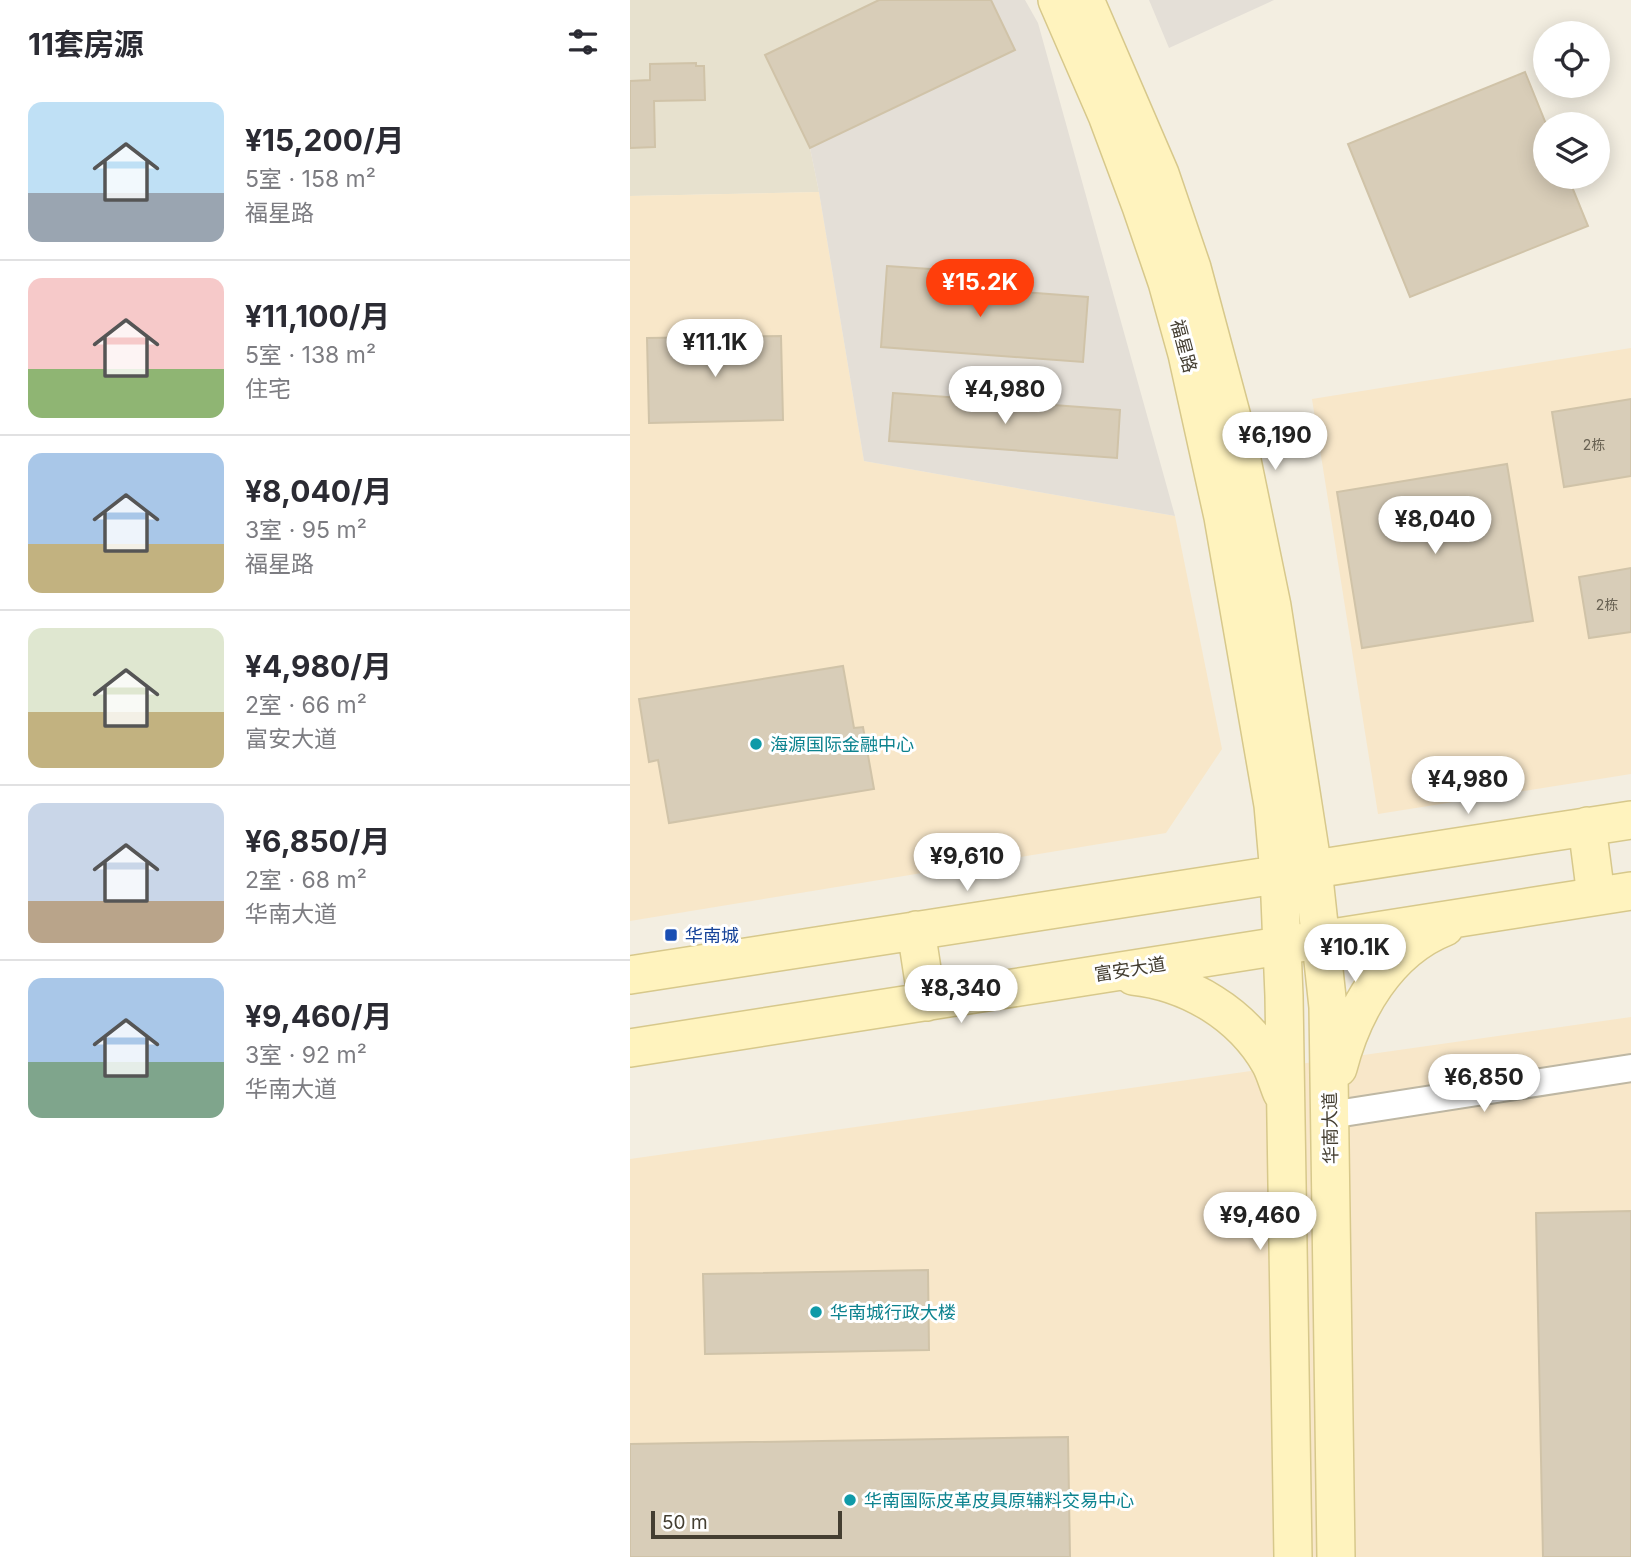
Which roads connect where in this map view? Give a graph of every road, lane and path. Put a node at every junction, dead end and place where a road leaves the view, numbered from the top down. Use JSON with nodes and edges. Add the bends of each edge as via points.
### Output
{"nodes":[{"id":1,"x":1057,"y":0,"type":"edge"},
{"id":2,"x":1085,"y":0,"type":"edge"},
{"id":3,"x":1631,"y":820,"type":"edge"},
{"id":4,"x":1587,"y":827,"type":"junction"},
{"id":5,"x":1296,"y":872,"type":"junction"},
{"id":6,"x":1614,"y":893,"type":"edge"},
{"id":7,"x":1472,"y":916,"type":"junction"},
{"id":8,"x":916,"y":930,"type":"junction"},
{"id":9,"x":1321,"y":939,"type":"junction"},
{"id":10,"x":1282,"y":946,"type":"junction"},
{"id":11,"x":1097,"y":974,"type":"junction"},
{"id":12,"x":630,"y":975,"type":"edge"},
{"id":13,"x":927,"y":1002,"type":"junction"},
{"id":14,"x":630,"y":1048,"type":"edge"},
{"id":15,"x":1631,"y":1068,"type":"edge"},
{"id":16,"x":1286,"y":1103,"type":"junction"},
{"id":17,"x":1330,"y":1109,"type":"junction"},
{"id":18,"x":1293,"y":1557,"type":"edge"},
{"id":19,"x":1336,"y":1557,"type":"edge"}],
"edges":[{"from":1,"to":5,"type":"street","name":"福星路","via":[[1141,206],[1187,354],[1208,441],[1273,805]]},
{"from":2,"to":5,"type":"street","name":"福星路","via":[[1160,174],[1192,268],[1237,436],[1272,606]]},
{"from":3,"to":4,"type":"street"},
{"from":4,"to":5,"type":"street"},
{"from":4,"to":6,"type":"street"},
{"from":5,"to":8,"type":"street"},
{"from":5,"to":9,"type":"street","name":"华南大道"},
{"from":5,"to":10,"type":"street"},
{"from":6,"to":7,"type":"street","name":"富安大道"},
{"from":7,"to":9,"type":"street","name":"富安大道"},
{"from":7,"to":17,"type":"street","via":[[1413,944],[1384,973],[1354,1023]]},
{"from":8,"to":12,"type":"street"},
{"from":8,"to":13,"type":"street"},
{"from":9,"to":10,"type":"street","name":"富安大道"},
{"from":9,"to":17,"type":"street","name":"华南大道"},
{"from":10,"to":11,"type":"street","name":"富安大道"},
{"from":10,"to":16,"type":"street"},
{"from":11,"to":13,"type":"street","name":"富安大道"},
{"from":11,"to":16,"type":"street","via":[[1169,982],[1199,995],[1252,1039],[1270,1064]]},
{"from":13,"to":14,"type":"street","name":"富安大道"},
{"from":15,"to":17,"type":"street"},
{"from":16,"to":18,"type":"street"},
{"from":17,"to":19,"type":"street","name":"华南大道"}]}
